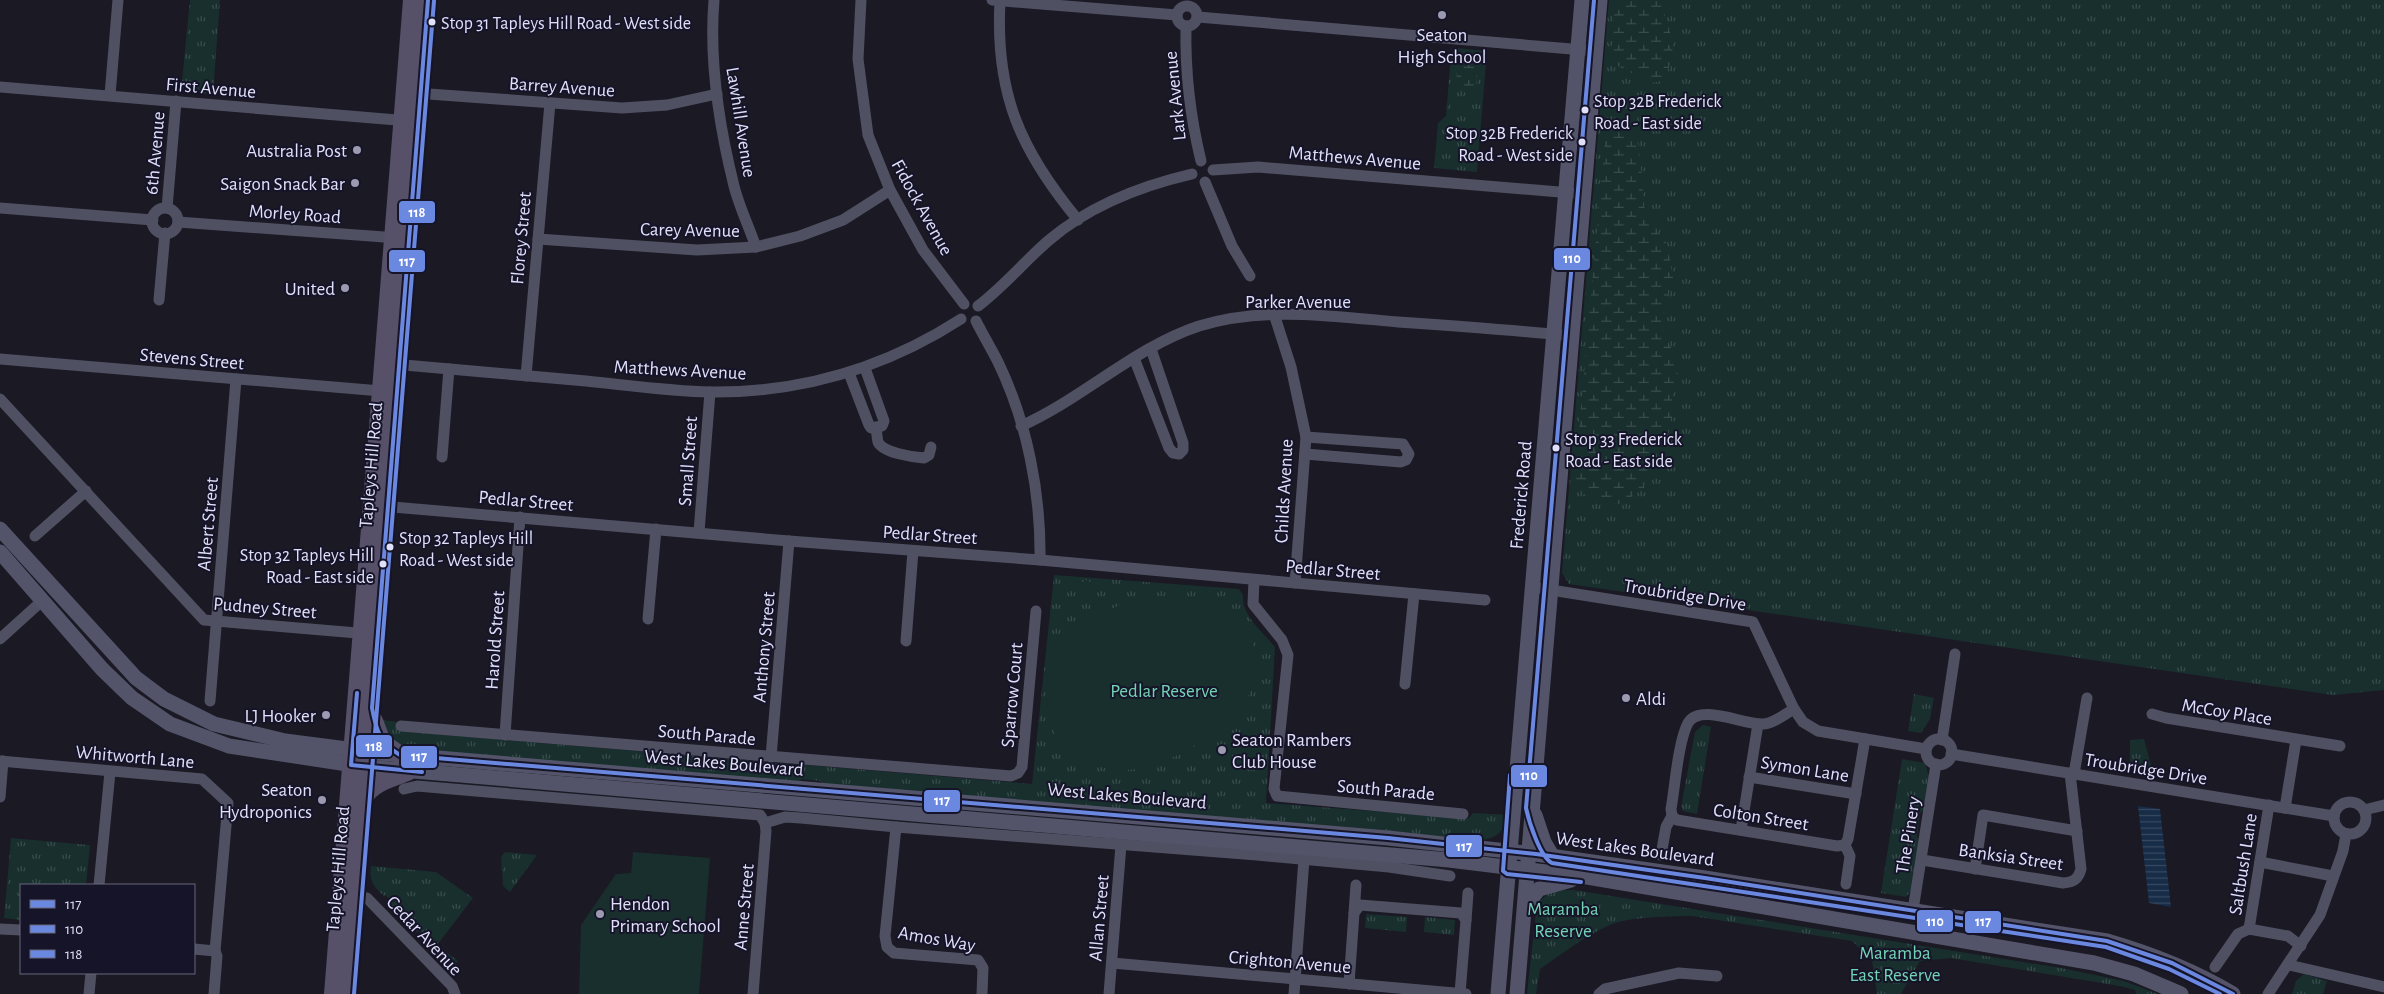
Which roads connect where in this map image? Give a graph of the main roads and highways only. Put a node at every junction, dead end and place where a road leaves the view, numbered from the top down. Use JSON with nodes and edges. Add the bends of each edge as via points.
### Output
{"nodes":[{"id":1,"x":412,"y":0,"type":"edge"},
{"id":2,"x":428,"y":0,"type":"edge"},
{"id":3,"x":1582,"y":0,"type":"edge"},
{"id":4,"x":1600,"y":0,"type":"edge"},
{"id":5,"x":413,"y":93,"type":"junction"},
{"id":6,"x":391,"y":364,"type":"junction"},
{"id":7,"x":380,"y":506,"type":"junction"},
{"id":8,"x":0,"y":529,"type":"edge"},
{"id":9,"x":0,"y":552,"type":"edge"},
{"id":10,"x":55,"y":590,"type":"junction"},
{"id":11,"x":43,"y":600,"type":"junction"},
{"id":12,"x":370,"y":634,"type":"junction"},
{"id":13,"x":372,"y":708,"type":"junction"},
{"id":14,"x":400,"y":755,"type":"junction"},
{"id":15,"x":360,"y":759,"type":"junction"},
{"id":16,"x":409,"y":771,"type":"junction"},
{"id":17,"x":364,"y":797,"type":"junction"},
{"id":18,"x":1532,"y":809,"type":"junction"},
{"id":19,"x":1512,"y":821,"type":"junction"},
{"id":20,"x":1472,"y":848,"type":"junction"},
{"id":21,"x":1529,"y":854,"type":"junction"},
{"id":22,"x":1553,"y":857,"type":"junction"},
{"id":23,"x":1508,"y":860,"type":"junction"},
{"id":24,"x":1485,"y":865,"type":"junction"},
{"id":25,"x":1527,"y":870,"type":"junction"},
{"id":26,"x":1587,"y":877,"type":"junction"},
{"id":27,"x":348,"y":893,"type":"junction"},
{"id":28,"x":1506,"y":900,"type":"junction"},
{"id":29,"x":1524,"y":907,"type":"junction"},
{"id":30,"x":333,"y":994,"type":"edge"},
{"id":31,"x":348,"y":994,"type":"edge"},
{"id":32,"x":1498,"y":994,"type":"edge"},
{"id":33,"x":1517,"y":994,"type":"edge"},
{"id":34,"x":2181,"y":994,"type":"edge"},
{"id":35,"x":2233,"y":994,"type":"edge"}],
"edges":[{"from":1,"to":5,"type":"main road","name":"Tapleys Hill Road"},
{"from":2,"to":5,"type":"main road","name":"Tapleys Hill Road"},
{"from":3,"to":19,"type":"main road","name":"Frederick Road"},
{"from":4,"to":18,"type":"main road","name":"Frederick Road"},
{"from":5,"to":6,"type":"main road","name":"Tapleys Hill Road"},
{"from":6,"to":7,"type":"main road","name":"Tapleys Hill Road"},
{"from":6,"to":7,"type":"main road","name":"Tapleys Hill Road","via":[[381,392]]},
{"from":7,"to":12,"type":"main road","name":"Tapleys Hill Road"},
{"from":8,"to":10,"type":"main road","name":"West Lakes Boulevard"},
{"from":9,"to":11,"type":"main road","name":"West Lakes Boulevard"},
{"from":10,"to":11,"type":"main road"},
{"from":10,"to":15,"type":"main road","name":"West Lakes Boulevard","via":[[136,678],[190,714],[214,724]]},
{"from":11,"to":15,"type":"main road","name":"West Lakes Boulevard","via":[[102,669],[126,692],[170,724],[230,746]]},
{"from":12,"to":13,"type":"main road","name":"Tapleys Hill Road"},
{"from":12,"to":15,"type":"main road","name":"Tapleys Hill Road"},
{"from":13,"to":14,"type":"main road","via":[[375,729],[382,742]]},
{"from":13,"to":15,"type":"main road","name":"Tapleys Hill Road"},
{"from":14,"to":15,"type":"main road","name":"West Lakes Boulevard"},
{"from":14,"to":20,"type":"main road","name":"West Lakes Boulevard","via":[[1388,838]]},
{"from":15,"to":16,"type":"main road","name":"West Lakes Boulevard"},
{"from":15,"to":17,"type":"main road","name":"Tapleys Hill Road"},
{"from":15,"to":27,"type":"main road","name":"Tapleys Hill Road"},
{"from":16,"to":17,"type":"main road","via":[[379,782]]},
{"from":16,"to":24,"type":"main road","name":"West Lakes Boulevard"},
{"from":17,"to":27,"type":"main road","name":"Tapleys Hill Road"},
{"from":18,"to":21,"type":"main road","name":"Frederick Road"},
{"from":18,"to":22,"type":"main road"},
{"from":19,"to":20,"type":"main road","via":[[1501,838]]},
{"from":19,"to":23,"type":"main road","name":"Frederick Road"},
{"from":20,"to":23,"type":"main road","name":"West Lakes Boulevard"},
{"from":21,"to":22,"type":"main road","name":"West Lakes Boulevard"},
{"from":21,"to":23,"type":"main road","name":"West Lakes Boulevard"},
{"from":21,"to":25,"type":"main road","name":"Frederick Road"},
{"from":22,"to":35,"type":"main road","name":"West Lakes Boulevard","via":[[2107,941],[2204,976]]},
{"from":23,"to":24,"type":"main road","name":"West Lakes Boulevard"},
{"from":23,"to":25,"type":"main road","name":"West Lakes Boulevard"},
{"from":23,"to":28,"type":"main road","name":"Frederick Road"},
{"from":24,"to":28,"type":"main road"},
{"from":25,"to":26,"type":"main road","name":"West Lakes Boulevard"},
{"from":25,"to":29,"type":"main road","name":"Frederick Road"},
{"from":26,"to":29,"type":"main road","via":[[1539,889]]},
{"from":26,"to":34,"type":"main road","name":"West Lakes Boulevard","via":[[2094,963],[2134,974]]},
{"from":27,"to":30,"type":"main road","name":"Tapleys Hill Road"},
{"from":27,"to":31,"type":"main road","name":"Tapleys Hill Road"},
{"from":28,"to":32,"type":"main road","name":"Frederick Road"},
{"from":29,"to":33,"type":"main road","name":"Frederick Road"}]}
